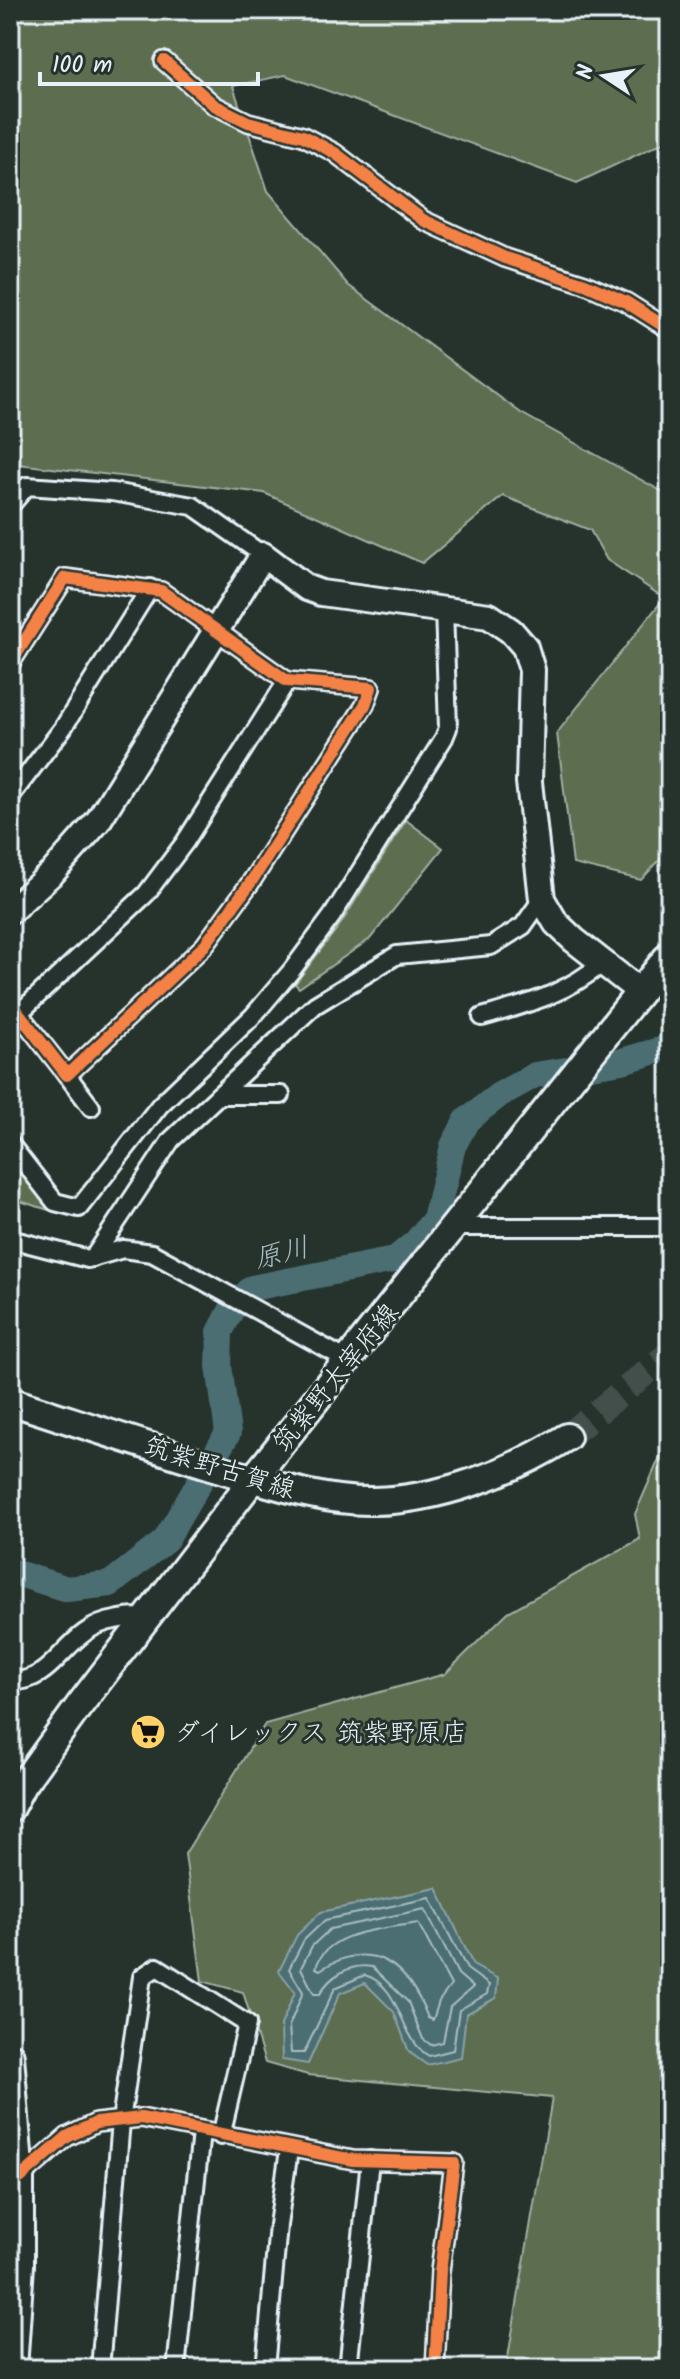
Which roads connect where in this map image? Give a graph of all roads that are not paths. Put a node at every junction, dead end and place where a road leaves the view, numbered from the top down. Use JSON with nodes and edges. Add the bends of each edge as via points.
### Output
{"nodes":[{"id":1,"x":164,"y":61,"type":"dead end"},
{"id":2,"x":670,"y":330,"type":"edge"},
{"id":3,"x":10,"y":506,"type":"edge"},
{"id":4,"x":263,"y":555,"type":"junction"},
{"id":5,"x":150,"y":588,"type":"junction"},
{"id":6,"x":444,"y":609,"type":"junction"},
{"id":7,"x":217,"y":630,"type":"junction"},
{"id":8,"x":10,"y":664,"type":"edge"},
{"id":9,"x":287,"y":681,"type":"junction"},
{"id":10,"x":10,"y":797,"type":"edge"},
{"id":11,"x":542,"y":899,"type":"junction"},
{"id":12,"x":10,"y":911,"type":"edge"},
{"id":13,"x":670,"y":954,"type":"edge"},
{"id":14,"x":604,"y":962,"type":"junction"},
{"id":15,"x":639,"y":991,"type":"junction"},
{"id":16,"x":15,"y":1008,"type":"edge"},
{"id":17,"x":482,"y":1017,"type":"dead end"},
{"id":18,"x":67,"y":1075,"type":"junction"},
{"id":19,"x":219,"y":1095,"type":"junction"},
{"id":20,"x":281,"y":1095,"type":"dead end"},
{"id":21,"x":91,"y":1107,"type":"dead end"},
{"id":22,"x":10,"y":1144,"type":"edge"},
{"id":23,"x":454,"y":1227,"type":"junction"},
{"id":24,"x":670,"y":1227,"type":"edge"},
{"id":25,"x":10,"y":1239,"type":"edge"},
{"id":26,"x":93,"y":1258,"type":"junction"},
{"id":27,"x":349,"y":1361,"type":"junction"},
{"id":28,"x":10,"y":1401,"type":"edge"},
{"id":29,"x":567,"y":1437,"type":"tunnel mouth"},
{"id":30,"x":243,"y":1476,"type":"junction"},
{"id":31,"x":146,"y":1620,"type":"junction"},
{"id":32,"x":10,"y":1681,"type":"edge"},
{"id":33,"x":10,"y":1808,"type":"edge"},
{"id":34,"x":10,"y":2056,"type":"edge"},
{"id":35,"x":121,"y":2121,"type":"junction"},
{"id":36,"x":201,"y":2132,"type":"junction"},
{"id":37,"x":221,"y":2136,"type":"junction"},
{"id":38,"x":289,"y":2150,"type":"junction"},
{"id":39,"x":370,"y":2160,"type":"junction"},
{"id":40,"x":20,"y":2178,"type":"junction"},
{"id":41,"x":15,"y":2264,"type":"edge"},
{"id":42,"x":13,"y":2369,"type":"edge"},
{"id":43,"x":100,"y":2369,"type":"edge"},
{"id":44,"x":176,"y":2369,"type":"edge"},
{"id":45,"x":265,"y":2369,"type":"edge"},
{"id":46,"x":348,"y":2369,"type":"edge"},
{"id":47,"x":435,"y":2369,"type":"edge"}],
"edges":[{"from":1,"to":2,"type":"street","via":[[214,105],[248,122],[303,136],[335,153],[423,220],[505,258],[626,302]]},
{"from":3,"to":4,"type":"street","via":[[27,486],[112,492],[193,506]]},
{"from":4,"to":6,"type":"street","via":[[321,593]]},
{"from":4,"to":7,"type":"street"},
{"from":5,"to":7,"type":"street"},
{"from":5,"to":8,"type":"street","via":[[65,578]]},
{"from":5,"to":10,"type":"street","via":[[63,728]]},
{"from":6,"to":11,"type":"street","via":[[489,616],[525,647],[532,670],[529,782]]},
{"from":6,"to":22,"type":"street","via":[[448,728],[332,916],[292,970],[253,1016],[160,1105],[79,1208],[55,1202]]},
{"from":7,"to":9,"type":"street"},
{"from":7,"to":12,"type":"street","via":[[98,821]]},
{"from":9,"to":16,"type":"street","via":[[146,894]]},
{"from":9,"to":18,"type":"street","via":[[371,688],[251,882],[204,946]]},
{"from":11,"to":14,"type":"street","via":[[556,923]]},
{"from":11,"to":19,"type":"street","via":[[523,926],[498,943],[397,955],[315,1005]]},
{"from":13,"to":15,"type":"main road","name":"筑紫野太宰府線"},
{"from":14,"to":15,"type":"street"},
{"from":14,"to":17,"type":"street","via":[[545,1000]]},
{"from":15,"to":23,"type":"main road","name":"筑紫野太宰府線"},
{"from":16,"to":18,"type":"street"},
{"from":18,"to":21,"type":"street"},
{"from":19,"to":20,"type":"street"},
{"from":19,"to":26,"type":"street","via":[[171,1140]]},
{"from":23,"to":24,"type":"street"},
{"from":23,"to":27,"type":"main road","name":"筑紫野太宰府線"},
{"from":25,"to":26,"type":"street"},
{"from":26,"to":27,"type":"street","via":[[123,1249],[152,1253]]},
{"from":27,"to":30,"type":"main road","name":"筑紫野太宰府線"},
{"from":28,"to":30,"type":"main road","name":"筑紫野古賀線"},
{"from":29,"to":30,"type":"main road","name":"筑紫野古賀線","via":[[487,1476],[414,1498],[346,1500]]},
{"from":30,"to":31,"type":"main road","name":"筑紫野太宰府線"},
{"from":31,"to":32,"type":"street","via":[[136,1616],[102,1622],[67,1644],[49,1669],[34,1679]]},
{"from":31,"to":33,"type":"main road","name":"筑紫野太宰府線"},
{"from":34,"to":40,"type":"main road"},
{"from":35,"to":36,"type":"street","via":[[141,2118]]},
{"from":35,"to":37,"type":"street","via":[[142,1977],[157,1967],[247,2024]]},
{"from":35,"to":40,"type":"street","via":[[96,2123],[67,2137]]},
{"from":35,"to":43,"type":"street"},
{"from":36,"to":37,"type":"street"},
{"from":36,"to":44,"type":"street"},
{"from":37,"to":38,"type":"street"},
{"from":38,"to":39,"type":"street"},
{"from":38,"to":45,"type":"street"},
{"from":39,"to":46,"type":"street"},
{"from":39,"to":47,"type":"street","via":[[454,2163],[440,2271]]},
{"from":40,"to":41,"type":"main road"},
{"from":41,"to":42,"type":"main road"}]}
